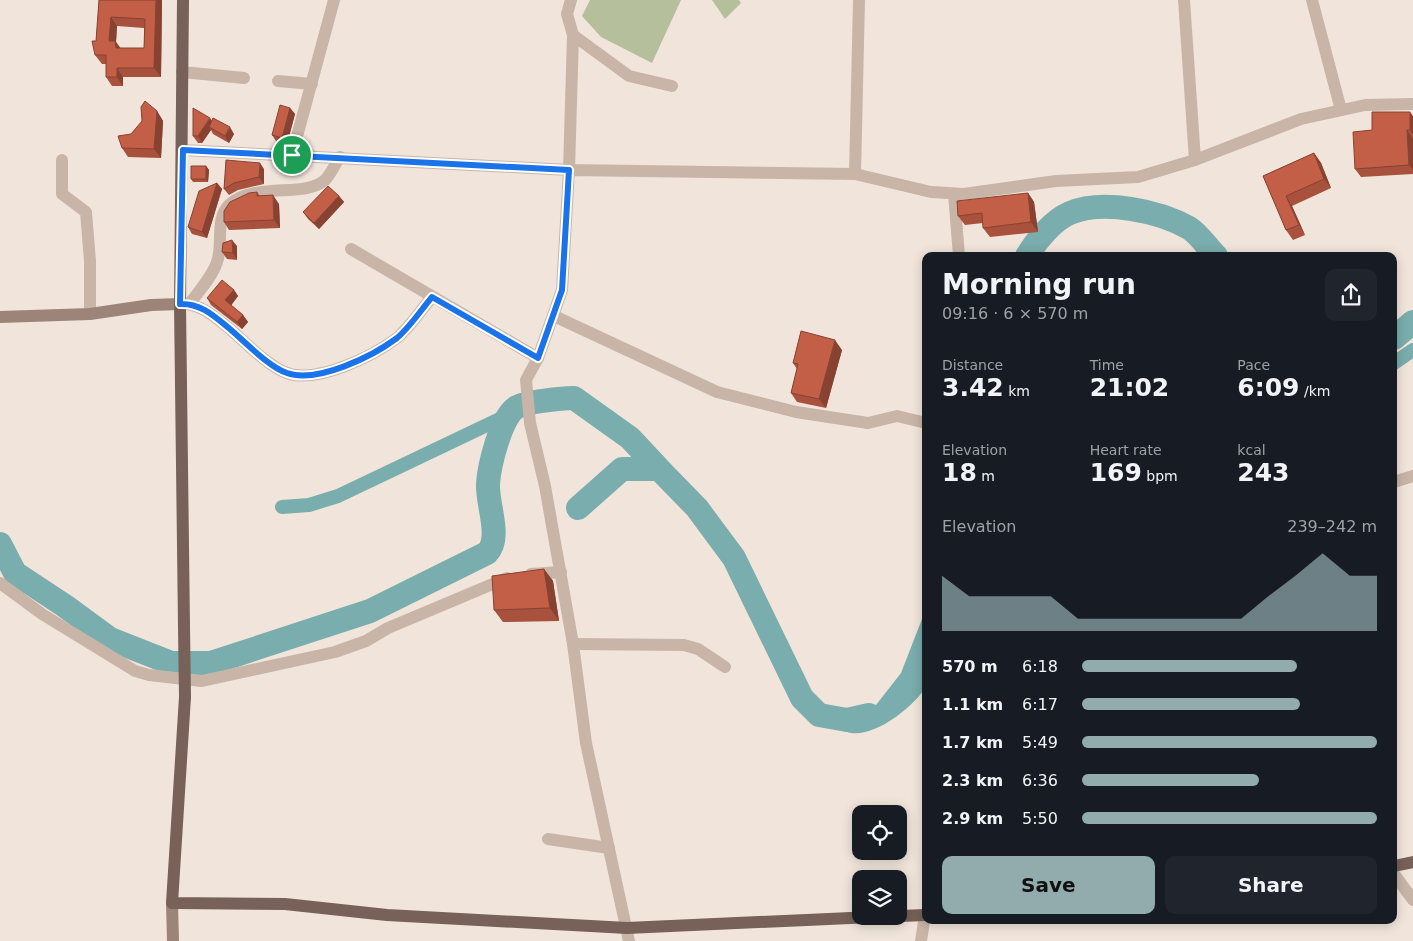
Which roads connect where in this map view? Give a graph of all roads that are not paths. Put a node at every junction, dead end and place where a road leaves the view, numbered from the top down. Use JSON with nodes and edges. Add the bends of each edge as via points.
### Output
{"nodes":[{"id":1,"x":182,"y":0,"type":"edge"},
{"id":2,"x":334,"y":0,"type":"edge"},
{"id":3,"x":571,"y":0,"type":"edge"},
{"id":4,"x":859,"y":0,"type":"edge"},
{"id":5,"x":1184,"y":0,"type":"edge"},
{"id":6,"x":1312,"y":0,"type":"edge"},
{"id":7,"x":573,"y":34,"type":"junction"},
{"id":8,"x":182,"y":72,"type":"junction"},
{"id":9,"x":244,"y":78,"type":"dead end"},
{"id":10,"x":278,"y":81,"type":"dead end"},
{"id":11,"x":312,"y":84,"type":"junction"},
{"id":12,"x":672,"y":86,"type":"dead end"},
{"id":13,"x":1413,"y":104,"type":"edge"},
{"id":14,"x":1340,"y":110,"type":"junction"},
{"id":15,"x":183,"y":150,"type":"junction"},
{"id":16,"x":292,"y":155,"type":"junction"},
{"id":17,"x":340,"y":158,"type":"junction"},
{"id":18,"x":62,"y":160,"type":"dead end"},
{"id":19,"x":1196,"y":160,"type":"junction"},
{"id":20,"x":569,"y":170,"type":"junction"},
{"id":21,"x":855,"y":174,"type":"junction"},
{"id":22,"x":954,"y":194,"type":"junction"},
{"id":23,"x":351,"y":249,"type":"dead end"},
{"id":24,"x":959,"y":252,"type":"edge"},
{"id":25,"x":432,"y":297,"type":"junction"},
{"id":26,"x":185,"y":303,"type":"junction"},
{"id":27,"x":90,"y":314,"type":"junction"},
{"id":28,"x":554,"y":316,"type":"junction"},
{"id":29,"x":0,"y":317,"type":"edge"},
{"id":30,"x":538,"y":358,"type":"junction"},
{"id":31,"x":922,"y":422,"type":"edge"},
{"id":32,"x":1413,"y":476,"type":"edge"},
{"id":33,"x":1397,"y":481,"type":"edge"},
{"id":34,"x":561,"y":572,"type":"junction"},
{"id":35,"x":0,"y":583,"type":"edge"},
{"id":36,"x":574,"y":644,"type":"junction"},
{"id":37,"x":724,"y":667,"type":"dead end"},
{"id":38,"x":548,"y":839,"type":"dead end"},
{"id":39,"x":610,"y":848,"type":"junction"},
{"id":40,"x":1413,"y":862,"type":"edge"},
{"id":41,"x":1397,"y":865,"type":"edge"},
{"id":42,"x":1397,"y":878,"type":"edge"},
{"id":43,"x":1413,"y":900,"type":"edge"},
{"id":44,"x":172,"y":903,"type":"junction"},
{"id":45,"x":922,"y":915,"type":"edge"},
{"id":46,"x":907,"y":916,"type":"edge"},
{"id":47,"x":852,"y":918,"type":"edge"},
{"id":48,"x":924,"y":924,"type":"edge"},
{"id":49,"x":627,"y":928,"type":"junction"},
{"id":50,"x":172,"y":941,"type":"edge"},
{"id":51,"x":630,"y":941,"type":"edge"},
{"id":52,"x":921,"y":941,"type":"edge"}],
"edges":[{"from":1,"to":8,"type":"main road"},
{"from":2,"to":11,"type":"street"},
{"from":3,"to":7,"type":"street","via":[[567,14]]},
{"from":4,"to":21,"type":"street"},
{"from":5,"to":19,"type":"street"},
{"from":6,"to":14,"type":"street"},
{"from":7,"to":12,"type":"street","via":[[629,76]]},
{"from":7,"to":20,"type":"street"},
{"from":8,"to":9,"type":"street"},
{"from":8,"to":15,"type":"main road"},
{"from":10,"to":11,"type":"street"},
{"from":11,"to":16,"type":"street"},
{"from":13,"to":14,"type":"street","via":[[1365,105]]},
{"from":14,"to":19,"type":"street","via":[[1301,120]]},
{"from":15,"to":16,"type":"street"},
{"from":15,"to":26,"type":"main road"},
{"from":16,"to":17,"type":"street"},
{"from":17,"to":20,"type":"street"},
{"from":17,"to":26,"type":"street","via":[[325,180],[308,187],[248,194],[231,203],[222,213],[218,261],[208,280]]},
{"from":18,"to":27,"type":"street","via":[[62,194],[86,212]]},
{"from":19,"to":22,"type":"street","via":[[1138,177],[1056,181]]},
{"from":20,"to":21,"type":"street"},
{"from":20,"to":28,"type":"street","via":[[562,290]]},
{"from":21,"to":22,"type":"street","via":[[931,192]]},
{"from":22,"to":24,"type":"street"},
{"from":23,"to":25,"type":"street"},
{"from":25,"to":26,"type":"street","via":[[397,337],[349,366],[312,374],[288,374],[208,311]]},
{"from":25,"to":30,"type":"street"},
{"from":26,"to":27,"type":"main road"},
{"from":26,"to":44,"type":"main road","bridge":true,"via":[[185,697]]},
{"from":27,"to":29,"type":"main road"},
{"from":28,"to":30,"type":"street"},
{"from":28,"to":31,"type":"street","via":[[717,392],[796,412],[868,424],[896,416]]},
{"from":30,"to":34,"type":"street","via":[[526,380],[530,423]]},
{"from":32,"to":33,"type":"street"},
{"from":34,"to":35,"type":"street","via":[[510,576],[335,652],[202,681],[135,671],[42,614]]},
{"from":34,"to":36,"type":"street"},
{"from":36,"to":37,"type":"street","via":[[684,645],[698,648]]},
{"from":36,"to":39,"type":"street","via":[[586,743]]},
{"from":38,"to":39,"type":"street"},
{"from":39,"to":49,"type":"street"},
{"from":40,"to":41,"type":"main road"},
{"from":42,"to":43,"type":"street"},
{"from":44,"to":49,"type":"main road","via":[[285,904],[386,915]]},
{"from":44,"to":50,"type":"main road"},
{"from":45,"to":46,"type":"main road"},
{"from":47,"to":49,"type":"main road"},
{"from":48,"to":52,"type":"street"},
{"from":49,"to":51,"type":"street"}]}
